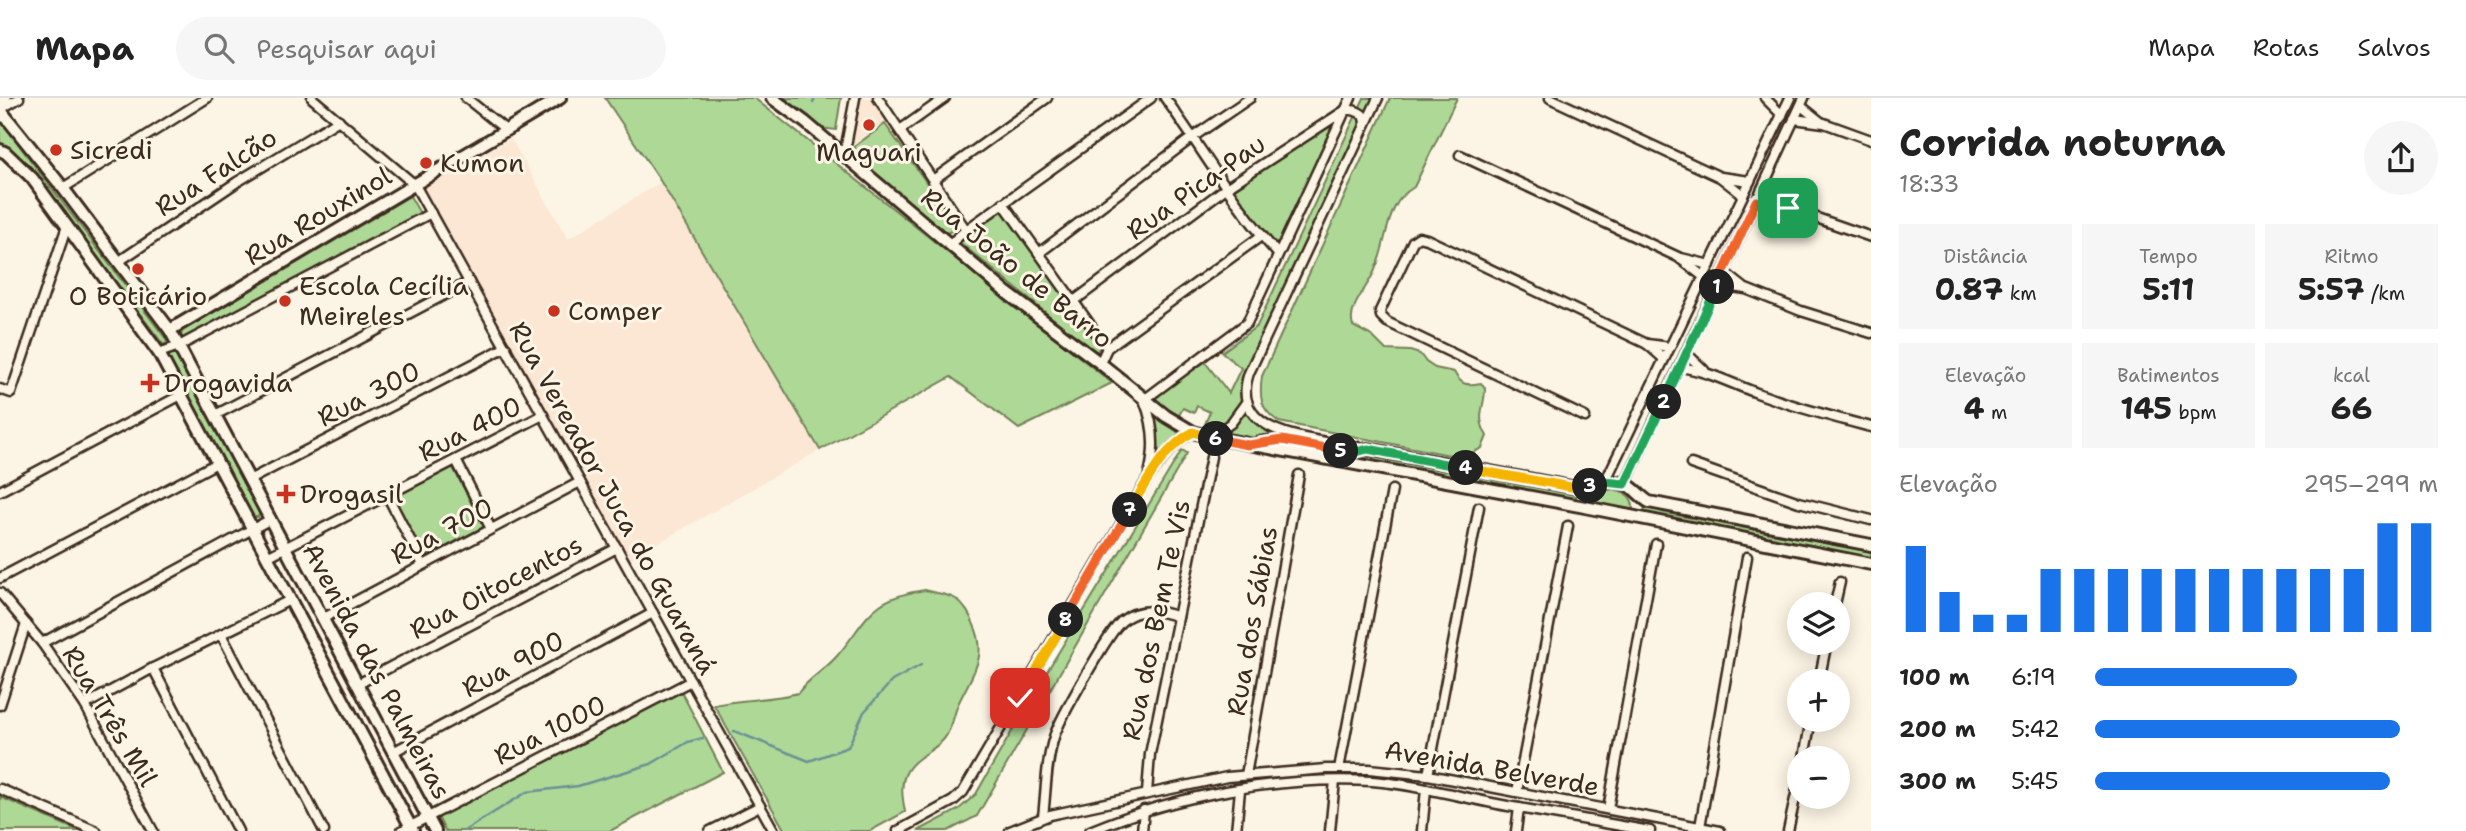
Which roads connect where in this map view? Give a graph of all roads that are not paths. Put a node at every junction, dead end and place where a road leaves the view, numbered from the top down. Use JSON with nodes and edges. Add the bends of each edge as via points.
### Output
{"nodes":[{"id":1,"x":19,"y":98,"type":"edge"},
{"id":2,"x":207,"y":98,"type":"edge"},
{"id":3,"x":313,"y":98,"type":"edge"},
{"id":4,"x":466,"y":98,"type":"edge"},
{"id":5,"x":560,"y":98,"type":"edge"},
{"id":6,"x":772,"y":98,"type":"edge"},
{"id":7,"x":855,"y":98,"type":"edge"},
{"id":8,"x":878,"y":98,"type":"edge"},
{"id":9,"x":945,"y":98,"type":"edge"},
{"id":10,"x":1047,"y":98,"type":"edge"},
{"id":11,"x":1151,"y":98,"type":"edge"},
{"id":12,"x":1165,"y":98,"type":"edge"},
{"id":13,"x":1250,"y":98,"type":"edge"},
{"id":14,"x":1351,"y":98,"type":"edge"},
{"id":15,"x":1378,"y":98,"type":"edge"},
{"id":16,"x":1550,"y":98,"type":"edge"},
{"id":17,"x":1765,"y":98,"type":"edge"},
{"id":18,"x":1779,"y":98,"type":"edge"},
{"id":19,"x":1789,"y":99,"type":"edge"},
{"id":20,"x":1802,"y":102,"type":"edge"},
{"id":21,"x":2,"y":108,"type":"edge"},
{"id":22,"x":1344,"y":111,"type":"junction"},
{"id":23,"x":1782,"y":114,"type":"junction"},
{"id":24,"x":1794,"y":119,"type":"junction"},
{"id":25,"x":339,"y":121,"type":"junction"},
{"id":26,"x":1824,"y":123,"type":"junction"},
{"id":27,"x":1364,"y":128,"type":"junction"},
{"id":28,"x":506,"y":130,"type":"junction"},
{"id":29,"x":900,"y":130,"type":"junction"},
{"id":30,"x":1193,"y":137,"type":"junction"},
{"id":31,"x":1871,"y":140,"type":"edge"},
{"id":32,"x":0,"y":150,"type":"edge"},
{"id":33,"x":1460,"y":155,"type":"dead end"},
{"id":34,"x":844,"y":156,"type":"junction"},
{"id":35,"x":1720,"y":177,"type":"junction"},
{"id":36,"x":933,"y":180,"type":"junction"},
{"id":37,"x":1749,"y":181,"type":"junction"},
{"id":38,"x":415,"y":185,"type":"junction"},
{"id":39,"x":63,"y":188,"type":"junction"},
{"id":40,"x":1226,"y":188,"type":"junction"},
{"id":41,"x":1762,"y":189,"type":"junction"},
{"id":42,"x":1743,"y":195,"type":"junction"},
{"id":43,"x":1756,"y":201,"type":"junction"},
{"id":44,"x":1003,"y":203,"type":"junction"},
{"id":45,"x":1788,"y":208,"type":"junction"},
{"id":46,"x":431,"y":213,"type":"junction"},
{"id":47,"x":67,"y":226,"type":"junction"},
{"id":48,"x":966,"y":230,"type":"junction"},
{"id":49,"x":1726,"y":230,"type":"junction"},
{"id":50,"x":1261,"y":236,"type":"junction"},
{"id":51,"x":1741,"y":236,"type":"junction"},
{"id":52,"x":1871,"y":237,"type":"edge"},
{"id":53,"x":950,"y":244,"type":"junction"},
{"id":54,"x":1039,"y":253,"type":"junction"},
{"id":55,"x":1278,"y":254,"type":"junction"},
{"id":56,"x":1678,"y":257,"type":"junction"},
{"id":57,"x":118,"y":262,"type":"junction"},
{"id":58,"x":1710,"y":265,"type":"junction"},
{"id":59,"x":1724,"y":272,"type":"junction"},
{"id":60,"x":1704,"y":277,"type":"junction"},
{"id":61,"x":470,"y":282,"type":"junction"},
{"id":62,"x":1718,"y":285,"type":"junction"},
{"id":63,"x":1746,"y":289,"type":"junction"},
{"id":64,"x":1074,"y":301,"type":"junction"},
{"id":65,"x":170,"y":330,"type":"junction"},
{"id":66,"x":1871,"y":333,"type":"edge"},
{"id":67,"x":1647,"y":344,"type":"junction"},
{"id":68,"x":179,"y":345,"type":"junction"},
{"id":69,"x":506,"y":347,"type":"junction"},
{"id":70,"x":1670,"y":347,"type":"junction"},
{"id":71,"x":1107,"y":348,"type":"junction"},
{"id":72,"x":159,"y":353,"type":"junction"},
{"id":73,"x":1686,"y":353,"type":"junction"},
{"id":74,"x":1664,"y":359,"type":"junction"},
{"id":75,"x":1100,"y":363,"type":"junction"},
{"id":76,"x":1680,"y":367,"type":"junction"},
{"id":77,"x":1704,"y":370,"type":"junction"},
{"id":78,"x":0,"y":389,"type":"edge"},
{"id":79,"x":183,"y":394,"type":"junction"},
{"id":80,"x":1645,"y":398,"type":"junction"},
{"id":81,"x":1144,"y":400,"type":"junction"},
{"id":82,"x":1247,"y":401,"type":"junction"},
{"id":83,"x":1662,"y":405,"type":"junction"},
{"id":84,"x":1161,"y":413,"type":"junction"},
{"id":85,"x":216,"y":414,"type":"junction"},
{"id":86,"x":543,"y":415,"type":"junction"},
{"id":87,"x":1586,"y":417,"type":"dead end"},
{"id":88,"x":1152,"y":425,"type":"junction"},
{"id":89,"x":1871,"y":427,"type":"edge"},
{"id":90,"x":1188,"y":429,"type":"junction"},
{"id":91,"x":1629,"y":430,"type":"junction"},
{"id":92,"x":1211,"y":438,"type":"junction"},
{"id":93,"x":1647,"y":438,"type":"junction"},
{"id":94,"x":1248,"y":445,"type":"junction"},
{"id":95,"x":1368,"y":449,"type":"junction"},
{"id":96,"x":1211,"y":457,"type":"dead end"},
{"id":97,"x":456,"y":460,"type":"junction"},
{"id":98,"x":217,"y":463,"type":"junction"},
{"id":99,"x":1691,"y":464,"type":"dead end"},
{"id":100,"x":1299,"y":475,"type":"dead end"},
{"id":101,"x":251,"y":479,"type":"junction"},
{"id":102,"x":1147,"y":480,"type":"junction"},
{"id":103,"x":580,"y":482,"type":"junction"},
{"id":104,"x":1605,"y":482,"type":"junction"},
{"id":105,"x":1625,"y":484,"type":"junction"},
{"id":106,"x":1588,"y":488,"type":"junction"},
{"id":107,"x":1392,"y":490,"type":"dead end"},
{"id":108,"x":0,"y":491,"type":"edge"},
{"id":109,"x":387,"y":495,"type":"junction"},
{"id":110,"x":1640,"y":495,"type":"junction"},
{"id":111,"x":1479,"y":507,"type":"dead end"},
{"id":112,"x":1585,"y":507,"type":"junction"},
{"id":113,"x":1635,"y":517,"type":"junction"},
{"id":114,"x":271,"y":519,"type":"junction"},
{"id":115,"x":1871,"y":520,"type":"edge"},
{"id":116,"x":1568,"y":526,"type":"dead end"},
{"id":117,"x":253,"y":529,"type":"junction"},
{"id":118,"x":491,"y":529,"type":"junction"},
{"id":119,"x":1656,"y":544,"type":"dead end"},
{"id":120,"x":1871,"y":545,"type":"edge"},
{"id":121,"x":286,"y":547,"type":"junction"},
{"id":122,"x":617,"y":548,"type":"junction"},
{"id":123,"x":267,"y":557,"type":"junction"},
{"id":124,"x":1747,"y":557,"type":"dead end"},
{"id":125,"x":1871,"y":564,"type":"edge"},
{"id":126,"x":423,"y":565,"type":"junction"},
{"id":127,"x":0,"y":578,"type":"edge"},
{"id":128,"x":1840,"y":582,"type":"dead end"},
{"id":129,"x":1838,"y":592,"type":"edge"},
{"id":130,"x":0,"y":593,"type":"edge"},
{"id":131,"x":290,"y":600,"type":"junction"},
{"id":132,"x":653,"y":613,"type":"junction"},
{"id":133,"x":1178,"y":617,"type":"junction"},
{"id":134,"x":324,"y":618,"type":"junction"},
{"id":135,"x":26,"y":624,"type":"junction"},
{"id":136,"x":221,"y":634,"type":"junction"},
{"id":137,"x":42,"y":643,"type":"junction"},
{"id":138,"x":153,"y":667,"type":"junction"},
{"id":139,"x":691,"y":681,"type":"junction"},
{"id":140,"x":358,"y":684,"type":"junction"},
{"id":141,"x":0,"y":705,"type":"edge"},
{"id":142,"x":85,"y":705,"type":"junction"},
{"id":143,"x":393,"y":752,"type":"junction"},
{"id":144,"x":1339,"y":769,"type":"junction"},
{"id":145,"x":1376,"y":769,"type":"junction"},
{"id":146,"x":1404,"y":771,"type":"junction"},
{"id":147,"x":1246,"y":775,"type":"junction"},
{"id":148,"x":1428,"y":775,"type":"junction"},
{"id":149,"x":1219,"y":779,"type":"junction"},
{"id":150,"x":1335,"y":781,"type":"junction"},
{"id":151,"x":1355,"y":781,"type":"junction"},
{"id":152,"x":1384,"y":782,"type":"junction"},
{"id":153,"x":1191,"y":784,"type":"junction"},
{"id":154,"x":0,"y":789,"type":"edge"},
{"id":155,"x":1426,"y":789,"type":"junction"},
{"id":156,"x":1240,"y":790,"type":"junction"},
{"id":157,"x":1517,"y":792,"type":"junction"},
{"id":158,"x":1147,"y":793,"type":"junction"},
{"id":159,"x":1203,"y":795,"type":"junction"},
{"id":160,"x":1550,"y":799,"type":"junction"},
{"id":161,"x":1175,"y":802,"type":"junction"},
{"id":162,"x":1580,"y":804,"type":"junction"},
{"id":163,"x":760,"y":806,"type":"junction"},
{"id":164,"x":1519,"y":808,"type":"junction"},
{"id":165,"x":1608,"y":809,"type":"junction"},
{"id":166,"x":1793,"y":809,"type":"edge"},
{"id":167,"x":1144,"y":810,"type":"junction"},
{"id":168,"x":1534,"y":810,"type":"junction"},
{"id":169,"x":1558,"y":813,"type":"junction"},
{"id":170,"x":428,"y":817,"type":"junction"},
{"id":171,"x":1043,"y":817,"type":"junction"},
{"id":172,"x":1604,"y":827,"type":"edge"},
{"id":173,"x":1700,"y":827,"type":"junction"},
{"id":174,"x":408,"y":829,"type":"edge"},
{"id":175,"x":96,"y":831,"type":"edge"},
{"id":176,"x":153,"y":831,"type":"edge"},
{"id":177,"x":237,"y":831,"type":"edge"},
{"id":178,"x":324,"y":831,"type":"edge"},
{"id":179,"x":435,"y":831,"type":"edge"},
{"id":180,"x":710,"y":831,"type":"edge"},
{"id":181,"x":774,"y":831,"type":"edge"},
{"id":182,"x":898,"y":831,"type":"edge"},
{"id":183,"x":1010,"y":831,"type":"edge"},
{"id":184,"x":1090,"y":831,"type":"edge"},
{"id":185,"x":1142,"y":831,"type":"edge"},
{"id":186,"x":1236,"y":831,"type":"edge"},
{"id":187,"x":1330,"y":831,"type":"edge"},
{"id":188,"x":1422,"y":831,"type":"edge"},
{"id":189,"x":1516,"y":831,"type":"edge"},
{"id":190,"x":1650,"y":831,"type":"edge"},
{"id":191,"x":1720,"y":831,"type":"edge"},
{"id":192,"x":1788,"y":831,"type":"edge"}],
"edges":[{"from":1,"to":21,"type":"street"},
{"from":2,"to":39,"type":"street"},
{"from":3,"to":25,"type":"street"},
{"from":4,"to":28,"type":"street"},
{"from":5,"to":28,"type":"street","name":"Rua Rouxinol"},
{"from":6,"to":34,"type":"street","name":"Rua João de Barro"},
{"from":7,"to":34,"type":"street"},
{"from":8,"to":29,"type":"street"},
{"from":9,"to":29,"type":"street"},
{"from":10,"to":36,"type":"street"},
{"from":11,"to":44,"type":"street"},
{"from":12,"to":30,"type":"street"},
{"from":13,"to":30,"type":"street"},
{"from":14,"to":22,"type":"street"},
{"from":15,"to":27,"type":"street"},
{"from":16,"to":35,"type":"street"},
{"from":17,"to":23,"type":"street"},
{"from":18,"to":19,"type":"street"},
{"from":19,"to":23,"type":"street"},
{"from":20,"to":24,"type":"street"},
{"from":20,"to":26,"type":"street"},
{"from":21,"to":39,"type":"street","name":"Avenida das Palmeiras"},
{"from":22,"to":27,"type":"street","via":[[1361,113],[1366,120]]},
{"from":22,"to":40,"type":"street","name":"Rua Pica-Pau"},
{"from":22,"to":55,"type":"street"},
{"from":23,"to":37,"type":"street"},
{"from":24,"to":26,"type":"street"},
{"from":24,"to":41,"type":"street"},
{"from":25,"to":38,"type":"street"},
{"from":25,"to":57,"type":"street","name":"Rua Falcão"},
{"from":26,"to":31,"type":"street"},
{"from":27,"to":82,"type":"street","via":[[1249,373]]},
{"from":28,"to":38,"type":"street","name":"Rua Rouxinol"},
{"from":29,"to":36,"type":"street"},
{"from":30,"to":40,"type":"street"},
{"from":30,"to":54,"type":"street"},
{"from":32,"to":47,"type":"street","name":"Avenida das Palmeiras","via":[[32,178]]},
{"from":33,"to":56,"type":"street"},
{"from":34,"to":53,"type":"street","name":"Rua João de Barro"},
{"from":35,"to":37,"type":"street"},
{"from":35,"to":42,"type":"street"},
{"from":36,"to":48,"type":"street"},
{"from":37,"to":42,"type":"street"},
{"from":38,"to":46,"type":"street","name":"Rua Vereador Juca do Guaraná"},
{"from":38,"to":65,"type":"street","name":"Rua Rouxinol"},
{"from":39,"to":57,"type":"street","name":"Avenida das Palmeiras"},
{"from":40,"to":50,"type":"street"},
{"from":40,"to":64,"type":"street","name":"Rua Pica-Pau"},
{"from":41,"to":43,"type":"street"},
{"from":41,"to":45,"type":"street"},
{"from":42,"to":49,"type":"street"},
{"from":43,"to":45,"type":"street"},
{"from":43,"to":51,"type":"street"},
{"from":44,"to":48,"type":"street"},
{"from":44,"to":54,"type":"street"},
{"from":45,"to":52,"type":"street"},
{"from":46,"to":61,"type":"street","name":"Rua Vereador Juca do Guaraná"},
{"from":46,"to":68,"type":"street"},
{"from":47,"to":72,"type":"street","name":"Avenida das Palmeiras"},
{"from":47,"to":78,"type":"street","via":[[10,393]]},
{"from":48,"to":53,"type":"street"},
{"from":49,"to":51,"type":"street"},
{"from":49,"to":58,"type":"street"},
{"from":50,"to":55,"type":"street"},
{"from":50,"to":71,"type":"street"},
{"from":51,"to":59,"type":"street"},
{"from":53,"to":75,"type":"street","name":"Rua João de Barro"},
{"from":54,"to":64,"type":"street"},
{"from":55,"to":81,"type":"street","via":[[1247,323]]},
{"from":56,"to":58,"type":"street"},
{"from":56,"to":60,"type":"street"},
{"from":57,"to":65,"type":"street","name":"Avenida das Palmeiras"},
{"from":58,"to":60,"type":"street"},
{"from":59,"to":62,"type":"street"},
{"from":59,"to":63,"type":"street"},
{"from":60,"to":70,"type":"street"},
{"from":61,"to":69,"type":"street","name":"Rua Vereador Juca do Guaraná"},
{"from":61,"to":85,"type":"street"},
{"from":62,"to":63,"type":"street"},
{"from":62,"to":73,"type":"street"},
{"from":63,"to":66,"type":"street"},
{"from":64,"to":71,"type":"street"},
{"from":65,"to":68,"type":"street","name":"Avenida das Palmeiras"},
{"from":67,"to":70,"type":"street"},
{"from":67,"to":74,"type":"street"},
{"from":67,"to":87,"type":"street","via":[[1427,239],[1413,241],[1381,316]]},
{"from":68,"to":72,"type":"street"},
{"from":68,"to":85,"type":"street","name":"Avenida das Palmeiras"},
{"from":69,"to":86,"type":"street","name":"Rua Vereador Juca do Guaraná"},
{"from":69,"to":101,"type":"street","name":"Rua 300"},
{"from":70,"to":74,"type":"street"},
{"from":71,"to":75,"type":"street"},
{"from":72,"to":79,"type":"street","name":"Avenida das Palmeiras"},
{"from":73,"to":76,"type":"street"},
{"from":73,"to":77,"type":"street"},
{"from":74,"to":80,"type":"street"},
{"from":75,"to":81,"type":"street","name":"Rua João de Barro"},
{"from":76,"to":77,"type":"street"},
{"from":76,"to":83,"type":"street"},
{"from":77,"to":89,"type":"street","via":[[1756,393]]},
{"from":79,"to":98,"type":"street","name":"Avenida das Palmeiras"},
{"from":79,"to":108,"type":"street"},
{"from":80,"to":83,"type":"street"},
{"from":80,"to":91,"type":"street"},
{"from":81,"to":84,"type":"street","name":"Rua João de Barro"},
{"from":81,"to":88,"type":"street"},
{"from":82,"to":92,"type":"street","via":[[1231,423]]},
{"from":82,"to":95,"type":"street","name":"Rua João de Barro","via":[[1269,429]]},
{"from":83,"to":93,"type":"street"},
{"from":84,"to":88,"type":"street"},
{"from":84,"to":90,"type":"street","name":"Rua João de Barro"},
{"from":85,"to":101,"type":"street","name":"Avenida das Palmeiras"},
{"from":86,"to":97,"type":"street","name":"Rua 400"},
{"from":86,"to":103,"type":"street","name":"Rua Vereador Juca do Guaraná"},
{"from":88,"to":102,"type":"street"},
{"from":90,"to":92,"type":"street","name":"Rua João de Barro"},
{"from":90,"to":102,"type":"street"},
{"from":91,"to":93,"type":"street"},
{"from":91,"to":104,"type":"street"},
{"from":92,"to":94,"type":"street","name":"Rua João de Barro"},
{"from":93,"to":105,"type":"street"},
{"from":94,"to":95,"type":"street","name":"Rua João de Barro","via":[[1282,440],[1346,452]]},
{"from":94,"to":112,"type":"street","name":"Rua João de Barro"},
{"from":95,"to":106,"type":"street","name":"Rua João de Barro"},
{"from":96,"to":133,"type":"street","name":"Rua dos Bem Te Vis"},
{"from":97,"to":109,"type":"street","name":"Rua 400"},
{"from":97,"to":118,"type":"street"},
{"from":98,"to":117,"type":"street","name":"Avenida das Palmeiras"},
{"from":98,"to":127,"type":"street"},
{"from":99,"to":115,"type":"street","via":[[1799,502]]},
{"from":100,"to":147,"type":"street","name":"Rua dos Sábias"},
{"from":101,"to":114,"type":"street","name":"Avenida das Palmeiras"},
{"from":102,"to":182,"type":"street","via":[[968,785],[953,801]]},
{"from":103,"to":118,"type":"street","name":"Rua 700"},
{"from":103,"to":122,"type":"street","name":"Rua Vereador Juca do Guaraná"},
{"from":104,"to":105,"type":"street","name":"Rua João de Barro"},
{"from":104,"to":106,"type":"street","name":"Rua João de Barro"},
{"from":105,"to":110,"type":"street"},
{"from":106,"to":112,"type":"street","via":[[1583,497]]},
{"from":107,"to":144,"type":"street"},
{"from":109,"to":121,"type":"street","name":"Rua 400"},
{"from":109,"to":126,"type":"street"},
{"from":110,"to":113,"type":"street","via":[[1641,509]]},
{"from":110,"to":120,"type":"street","via":[[1649,502]]},
{"from":111,"to":148,"type":"street"},
{"from":112,"to":113,"type":"street","name":"Rua João de Barro"},
{"from":113,"to":125,"type":"street","name":"Rua João de Barro"},
{"from":114,"to":117,"type":"street"},
{"from":114,"to":121,"type":"street","name":"Avenida das Palmeiras"},
{"from":116,"to":157,"type":"street"},
{"from":117,"to":123,"type":"street","name":"Avenida das Palmeiras"},
{"from":117,"to":137,"type":"street"},
{"from":118,"to":126,"type":"street","name":"Rua 700"},
{"from":119,"to":165,"type":"street"},
{"from":121,"to":123,"type":"street","name":"Rua 400"},
{"from":121,"to":134,"type":"street","name":"Avenida das Palmeiras"},
{"from":122,"to":132,"type":"street","name":"Rua Vereador Juca do Guaraná"},
{"from":122,"to":140,"type":"street","name":"Rua Oitocentos"},
{"from":123,"to":131,"type":"street","name":"Avenida das Palmeiras"},
{"from":124,"to":173,"type":"street"},
{"from":126,"to":134,"type":"street","name":"Rua 700"},
{"from":128,"to":129,"type":"street"},
{"from":130,"to":135,"type":"street","name":"Rua Três Mil"},
{"from":131,"to":136,"type":"street"},
{"from":131,"to":174,"type":"street","name":"Avenida das Palmeiras"},
{"from":132,"to":139,"type":"street","name":"Rua Vereador Juca do Guaraná"},
{"from":132,"to":143,"type":"street","name":"Rua 900"},
{"from":133,"to":158,"type":"street","name":"Rua dos Bem Te Vis","via":[[1150,754]]},
{"from":133,"to":171,"type":"street","via":[[1160,611],[1135,614],[1121,622],[1106,642],[1054,735]]},
{"from":134,"to":140,"type":"street","name":"Avenida das Palmeiras"},
{"from":135,"to":137,"type":"street","name":"Rua Três Mil"},
{"from":135,"to":141,"type":"street"},
{"from":136,"to":138,"type":"street"},
{"from":136,"to":178,"type":"street"},
{"from":137,"to":142,"type":"street","name":"Rua Três Mil"},
{"from":138,"to":142,"type":"street"},
{"from":138,"to":177,"type":"street"},
{"from":139,"to":163,"type":"street","name":"Rua Vereador Juca do Guaraná"},
{"from":139,"to":170,"type":"street","name":"Rua 1000"},
{"from":140,"to":143,"type":"street","name":"Avenida das Palmeiras"},
{"from":142,"to":176,"type":"street","name":"Rua Três Mil"},
{"from":143,"to":170,"type":"street","name":"Avenida das Palmeiras"},
{"from":144,"to":145,"type":"street","name":"Avenida Belverde"},
{"from":144,"to":147,"type":"street","name":"Avenida Belverde"},
{"from":145,"to":146,"type":"street","name":"Avenida Belverde"},
{"from":145,"to":151,"type":"street","via":[[1373,778]]},
{"from":146,"to":148,"type":"street","name":"Avenida Belverde"},
{"from":146,"to":152,"type":"street"},
{"from":147,"to":149,"type":"street","name":"Avenida Belverde"},
{"from":148,"to":157,"type":"street","name":"Avenida Belverde"},
{"from":149,"to":153,"type":"street","name":"Avenida Belverde"},
{"from":149,"to":159,"type":"street","via":[[1208,785]]},
{"from":150,"to":151,"type":"street","name":"Avenida Belverde"},
{"from":150,"to":156,"type":"street","name":"Avenida Belverde"},
{"from":150,"to":187,"type":"street"},
{"from":151,"to":152,"type":"street","name":"Avenida Belverde"},
{"from":152,"to":155,"type":"street","name":"Avenida Belverde"},
{"from":153,"to":158,"type":"street","name":"Avenida Belverde"},
{"from":153,"to":161,"type":"street","via":[[1195,789],[1192,796]]},
{"from":154,"to":175,"type":"street"},
{"from":155,"to":164,"type":"street","name":"Avenida Belverde"},
{"from":155,"to":188,"type":"street"},
{"from":156,"to":159,"type":"street","name":"Avenida Belverde"},
{"from":156,"to":186,"type":"street"},
{"from":157,"to":160,"type":"street","name":"Avenida Belverde"},
{"from":158,"to":171,"type":"street","name":"Avenida Belverde"},
{"from":159,"to":161,"type":"street","name":"Avenida Belverde"},
{"from":160,"to":162,"type":"street","name":"Avenida Belverde"},
{"from":160,"to":168,"type":"street","via":[[1548,808]]},
{"from":161,"to":167,"type":"street","name":"Avenida Belverde"},
{"from":162,"to":165,"type":"street","name":"Avenida Belverde"},
{"from":162,"to":169,"type":"street"},
{"from":163,"to":180,"type":"street"},
{"from":163,"to":181,"type":"street","name":"Rua Vereador Juca do Guaraná"},
{"from":164,"to":168,"type":"street","name":"Avenida Belverde"},
{"from":164,"to":189,"type":"street"},
{"from":165,"to":173,"type":"street","name":"Avenida Belverde"},
{"from":166,"to":192,"type":"street"},
{"from":167,"to":184,"type":"street","name":"Avenida Belverde"},
{"from":167,"to":185,"type":"street"},
{"from":168,"to":169,"type":"street","name":"Avenida Belverde"},
{"from":169,"to":172,"type":"street","name":"Avenida Belverde"},
{"from":170,"to":174,"type":"street","name":"Rua 1000"},
{"from":170,"to":179,"type":"street","name":"Avenida das Palmeiras"},
{"from":171,"to":183,"type":"street","name":"Avenida Belverde"},
{"from":172,"to":190,"type":"street","name":"Avenida Belverde"},
{"from":173,"to":191,"type":"street","name":"Avenida Belverde"}]}
